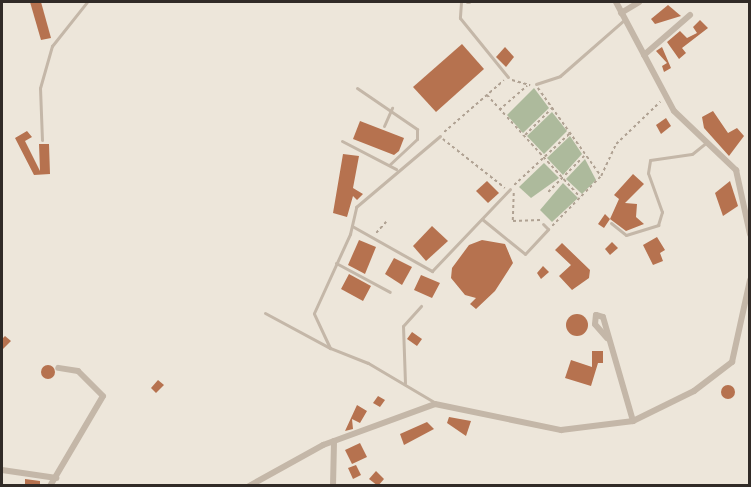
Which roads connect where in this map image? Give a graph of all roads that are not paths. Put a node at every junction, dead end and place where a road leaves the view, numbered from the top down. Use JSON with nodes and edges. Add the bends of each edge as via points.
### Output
{"nodes":[{"id":1,"x":87,"y":2,"type":"edge"},
{"id":2,"x":461,"y":2,"type":"edge"},
{"id":3,"x":616,"y":2,"type":"edge"},
{"id":4,"x":639,"y":2,"type":"edge"},
{"id":5,"x":690,"y":15,"type":"dead end"},
{"id":6,"x":623,"y":16,"type":"junction"},
{"id":7,"x":644,"y":56,"type":"junction"},
{"id":8,"x":508,"y":76,"type":"road end"},
{"id":9,"x":536,"y":84,"type":"road end"},
{"id":10,"x":357,"y":88,"type":"dead end"},
{"id":11,"x":392,"y":108,"type":"junction"},
{"id":12,"x":384,"y":126,"type":"dead end"},
{"id":13,"x":440,"y":136,"type":"road end"},
{"id":14,"x":42,"y":140,"type":"dead end"},
{"id":15,"x":342,"y":141,"type":"dead end"},
{"id":16,"x":707,"y":142,"type":"junction"},
{"id":17,"x":390,"y":164,"type":"junction"},
{"id":18,"x":396,"y":170,"type":"junction"},
{"id":19,"x":509,"y":190,"type":"road end"},
{"id":20,"x":482,"y":219,"type":"junction"},
{"id":21,"x":611,"y":223,"type":"dead end"},
{"id":22,"x":543,"y":224,"type":"dead end"},
{"id":23,"x":352,"y":226,"type":"junction"},
{"id":24,"x":750,"y":234,"type":"edge"},
{"id":25,"x":336,"y":262,"type":"junction"},
{"id":26,"x":750,"y":280,"type":"edge"},
{"id":27,"x":390,"y":291,"type":"dead end"},
{"id":28,"x":421,"y":306,"type":"dead end"},
{"id":29,"x":265,"y":313,"type":"dead end"},
{"id":30,"x":607,"y":338,"type":"dead end"},
{"id":31,"x":330,"y":348,"type":"junction"},
{"id":32,"x":58,"y":368,"type":"dead end"},
{"id":33,"x":405,"y":383,"type":"junction"},
{"id":34,"x":435,"y":404,"type":"junction"},
{"id":35,"x":633,"y":421,"type":"junction"},
{"id":36,"x":334,"y":441,"type":"junction"},
{"id":37,"x":2,"y":470,"type":"edge"},
{"id":38,"x":56,"y":478,"type":"junction"},
{"id":39,"x":50,"y":486,"type":"edge"},
{"id":40,"x":249,"y":486,"type":"edge"},
{"id":41,"x":333,"y":486,"type":"edge"}],
"edges":[{"from":1,"to":14,"type":"lane","via":[[52,46],[40,88]]},
{"from":2,"to":8,"type":"lane","via":[[460,18]]},
{"from":3,"to":6,"type":"street"},
{"from":4,"to":6,"type":"street"},
{"from":5,"to":7,"type":"street"},
{"from":6,"to":7,"type":"street"},
{"from":6,"to":9,"type":"lane","via":[[560,76]]},
{"from":7,"to":16,"type":"street","via":[[665,98]]},
{"from":10,"to":11,"type":"lane"},
{"from":11,"to":12,"type":"lane"},
{"from":11,"to":17,"type":"lane","via":[[419,133]]},
{"from":13,"to":18,"type":"lane"},
{"from":15,"to":17,"type":"lane"},
{"from":16,"to":21,"type":"lane","via":[[692,154],[650,160],[648,173],[662,212],[658,225],[626,235]]},
{"from":16,"to":24,"type":"street","via":[[738,174]]},
{"from":17,"to":18,"type":"lane"},
{"from":18,"to":23,"type":"lane","via":[[360,201]]},
{"from":19,"to":20,"type":"lane"},
{"from":20,"to":22,"type":"lane","via":[[525,254],[548,229]]},
{"from":20,"to":23,"type":"lane","via":[[432,272]]},
{"from":23,"to":25,"type":"lane"},
{"from":25,"to":27,"type":"lane"},
{"from":25,"to":31,"type":"lane","via":[[314,313]]},
{"from":26,"to":35,"type":"street","via":[[732,362],[694,391]]},
{"from":28,"to":33,"type":"lane","via":[[403,326]]},
{"from":29,"to":31,"type":"lane"},
{"from":30,"to":35,"type":"street"},
{"from":31,"to":33,"type":"lane"},
{"from":32,"to":38,"type":"street","via":[[78,370],[103,396]]},
{"from":33,"to":34,"type":"lane"},
{"from":34,"to":35,"type":"street","via":[[561,430]]},
{"from":34,"to":36,"type":"street"},
{"from":36,"to":40,"type":"street"},
{"from":36,"to":41,"type":"street"},
{"from":37,"to":38,"type":"street"},
{"from":38,"to":39,"type":"street"}]}
